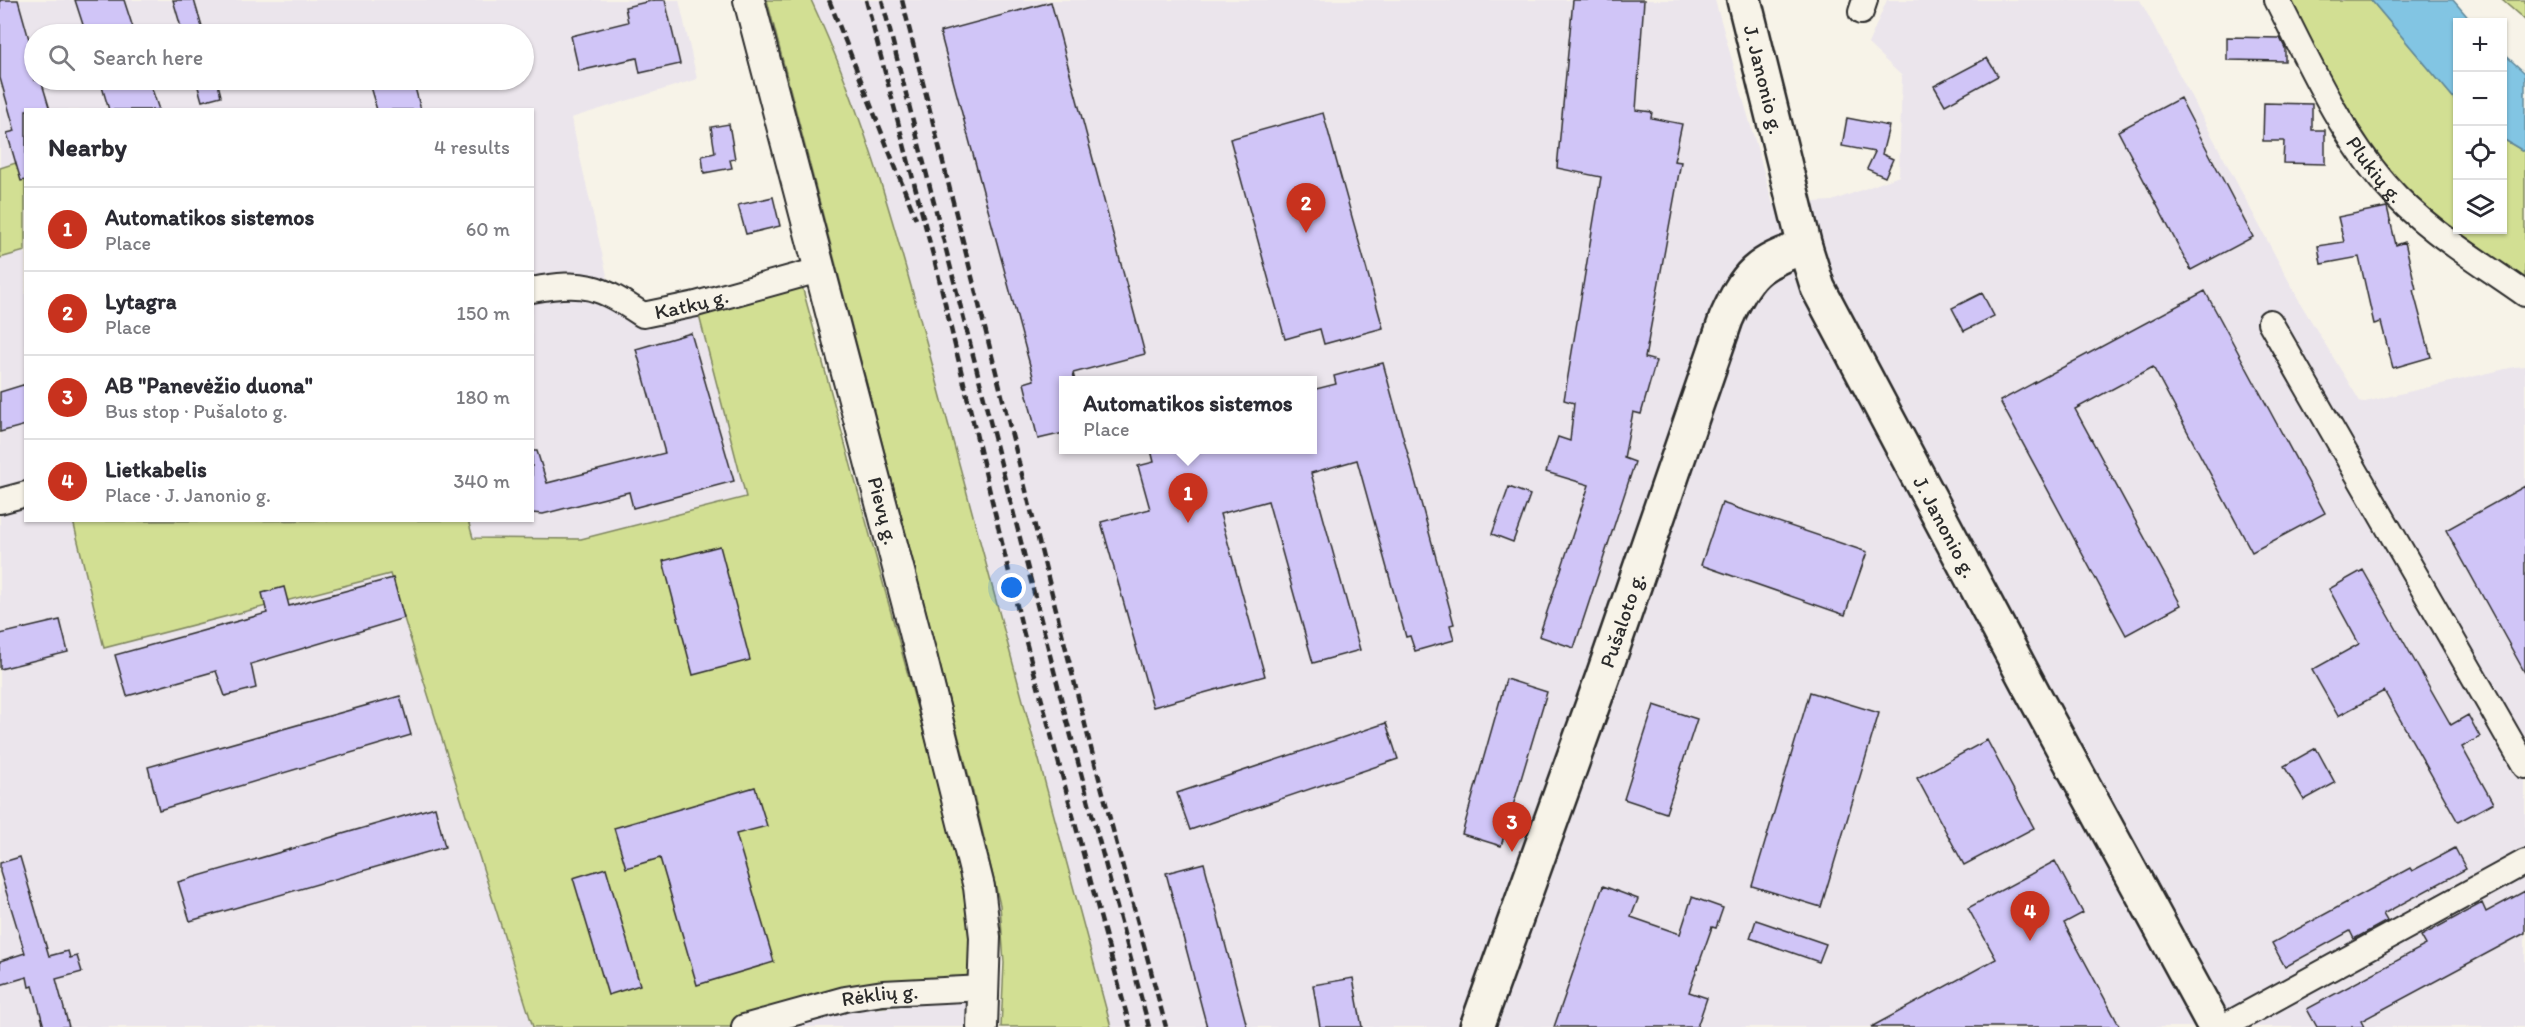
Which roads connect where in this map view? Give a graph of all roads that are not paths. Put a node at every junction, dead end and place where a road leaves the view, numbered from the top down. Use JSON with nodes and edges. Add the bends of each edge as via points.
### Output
{"nodes":[{"id":1,"x":749,"y":0,"type":"edge"},
{"id":2,"x":1744,"y":0,"type":"edge"},
{"id":3,"x":2277,"y":0,"type":"edge"},
{"id":4,"x":1805,"y":247,"type":"junction"},
{"id":5,"x":819,"y":270,"type":"junction"},
{"id":6,"x":534,"y":290,"type":"edge"},
{"id":7,"x":2525,"y":294,"type":"edge"},
{"id":8,"x":2270,"y":322,"type":"dead end"},
{"id":9,"x":24,"y":495,"type":"edge"},
{"id":10,"x":0,"y":501,"type":"edge"},
{"id":11,"x":2525,"y":766,"type":"edge"},
{"id":12,"x":2525,"y":862,"type":"edge"},
{"id":13,"x":984,"y":988,"type":"junction"},
{"id":14,"x":744,"y":1027,"type":"edge"},
{"id":15,"x":982,"y":1027,"type":"edge"},
{"id":16,"x":1477,"y":1027,"type":"edge"},
{"id":17,"x":2215,"y":1027,"type":"edge"},
{"id":18,"x":2223,"y":1027,"type":"edge"}],
"edges":[{"from":1,"to":5,"type":"street","name":"Pievų g."},
{"from":2,"to":4,"type":"main road","name":"J. Janonio g."},
{"from":3,"to":7,"type":"street","name":"Plukių g.","via":[[2352,139],[2386,184],[2431,228]]},
{"from":4,"to":16,"type":"main road","name":"Pušaloto g.","via":[[1760,266],[1740,289],[1726,320]]},
{"from":4,"to":17,"type":"main road","name":"J. Janonio g.","via":[[1831,314]]},
{"from":5,"to":6,"type":"street","name":"Katkų g.","via":[[643,315],[611,293],[580,285]]},
{"from":5,"to":13,"type":"street","name":"Pievų g.","via":[[979,887],[985,937]]},
{"from":8,"to":11,"type":"street"},
{"from":9,"to":10,"type":"street"},
{"from":12,"to":18,"type":"street"},
{"from":13,"to":14,"type":"street","name":"Rėklių g.","via":[[845,999]]},
{"from":13,"to":15,"type":"street","name":"Pievų g."}]}
